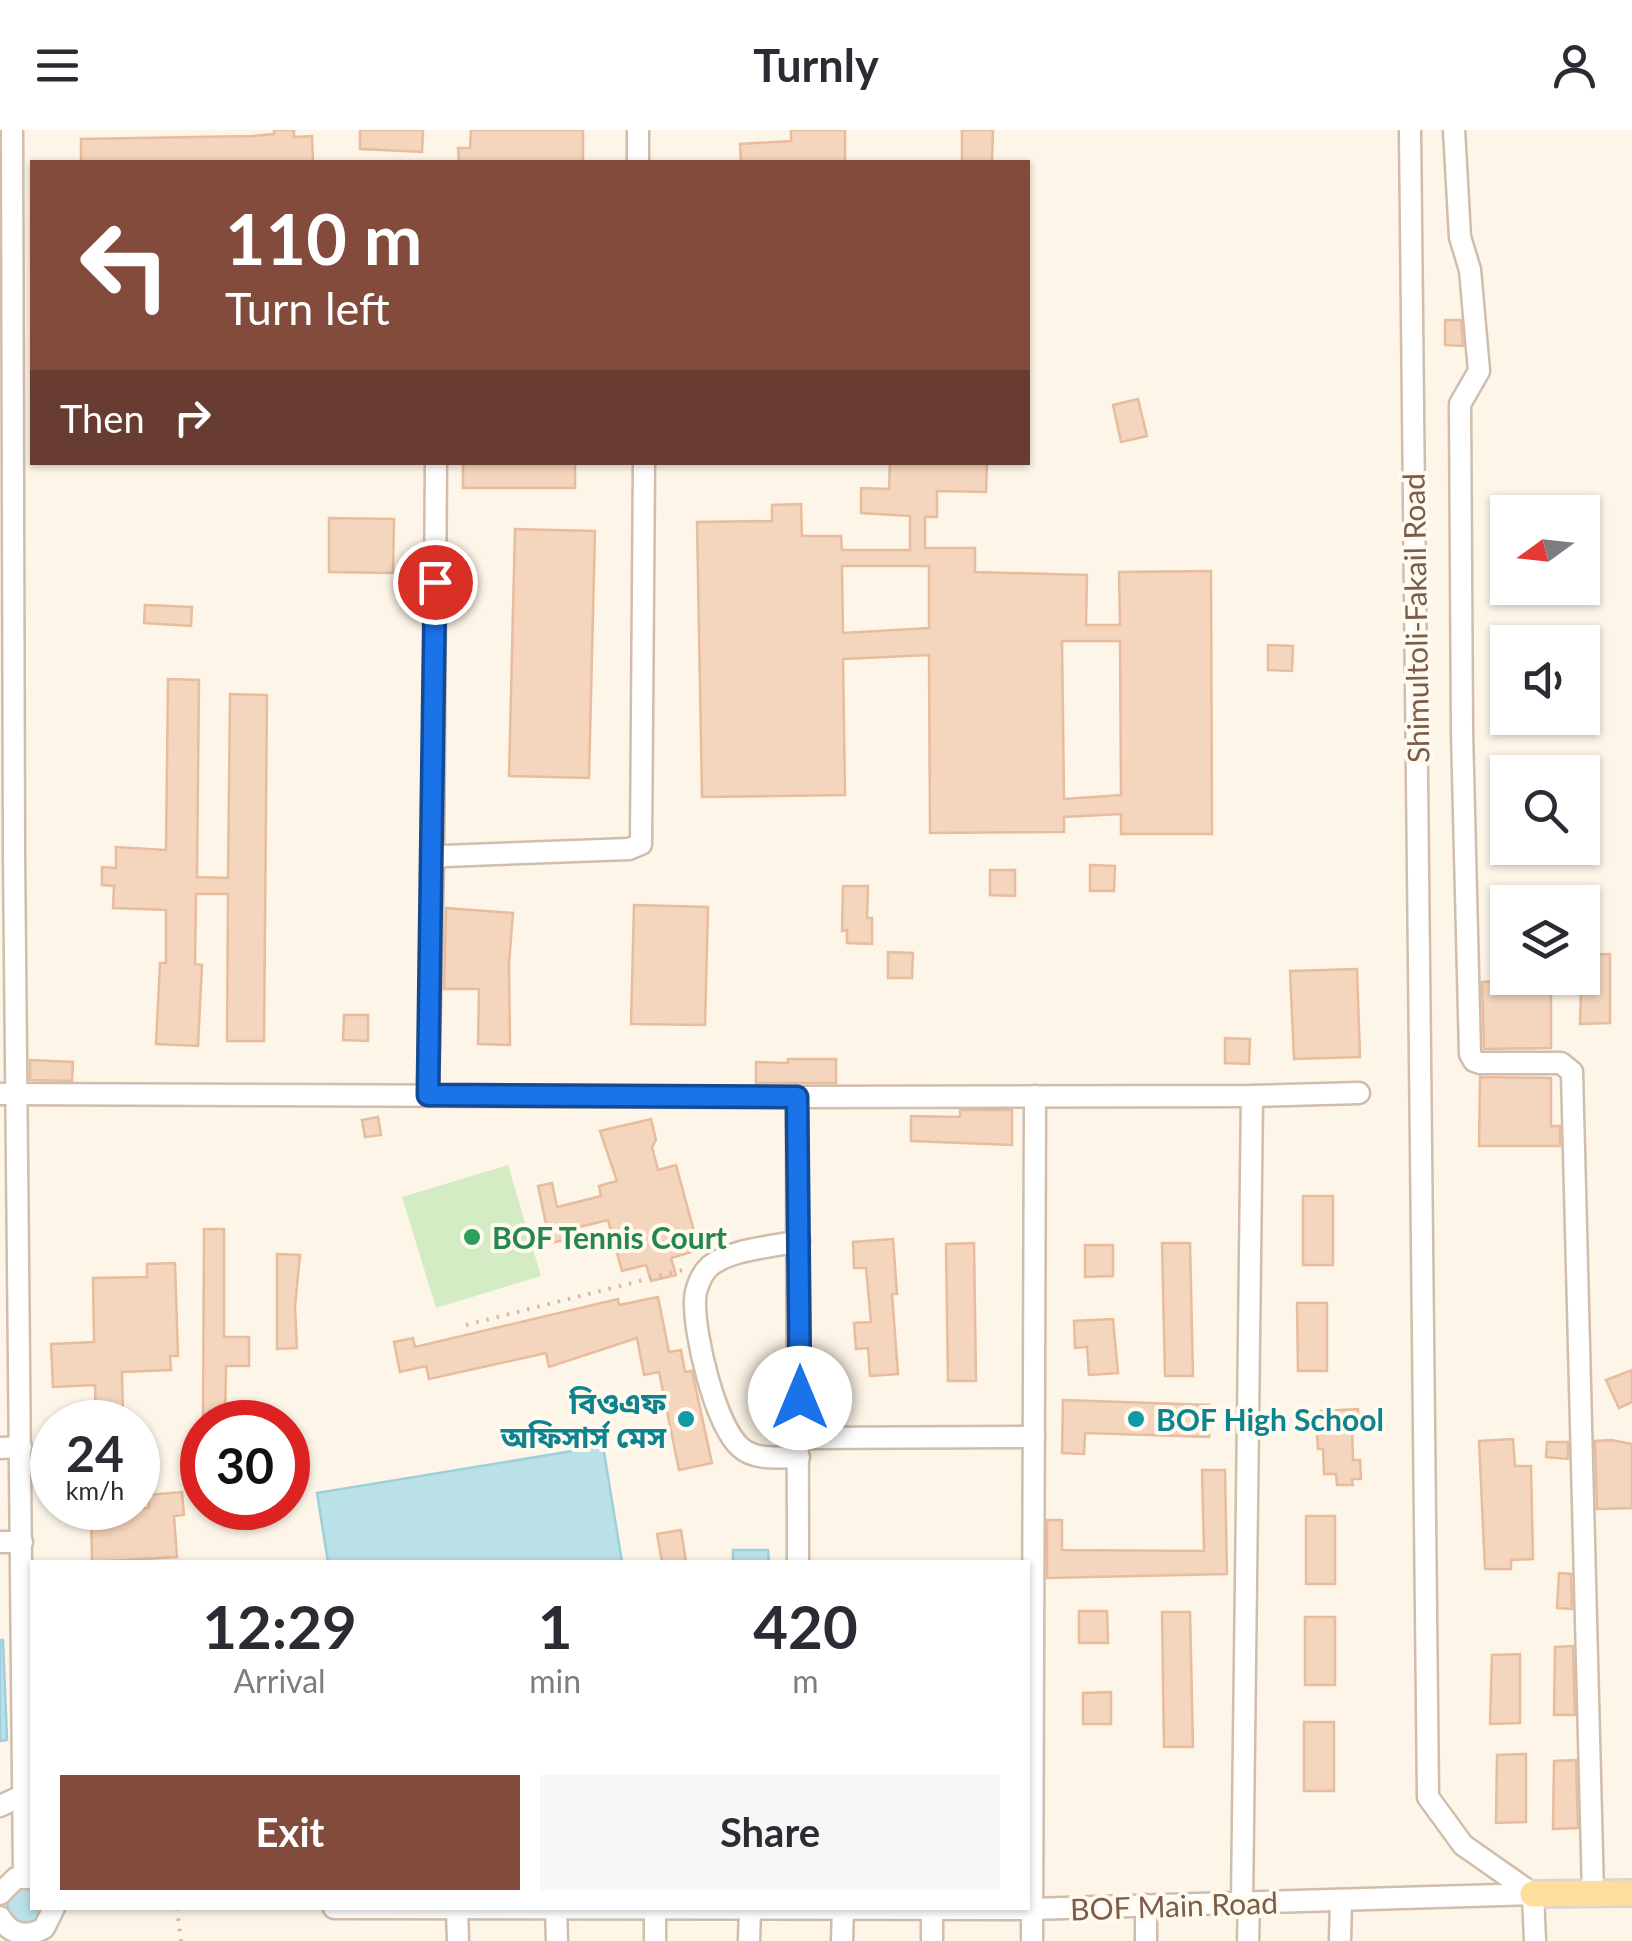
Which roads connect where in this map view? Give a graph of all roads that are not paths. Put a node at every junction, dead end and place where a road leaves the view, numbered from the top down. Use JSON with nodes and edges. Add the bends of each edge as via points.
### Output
{"nodes":[{"id":1,"x":12,"y":130,"type":"edge"},
{"id":2,"x":638,"y":130,"type":"edge"},
{"id":3,"x":1410,"y":130,"type":"edge"},
{"id":4,"x":1454,"y":130,"type":"edge"},
{"id":5,"x":638,"y":160,"type":"edge"},
{"id":6,"x":436,"y":465,"type":"edge"},
{"id":7,"x":644,"y":465,"type":"edge"},
{"id":8,"x":7,"y":854,"type":"edge"},
{"id":9,"x":433,"y":861,"type":"junction"},
{"id":10,"x":10,"y":1093,"type":"edge"},
{"id":11,"x":1359,"y":1093,"type":"dead end"},
{"id":12,"x":428,"y":1095,"type":"junction"},
{"id":13,"x":1035,"y":1096,"type":"junction"},
{"id":14,"x":1252,"y":1096,"type":"junction"},
{"id":15,"x":797,"y":1097,"type":"junction"},
{"id":16,"x":799,"y":1241,"type":"junction"},
{"id":17,"x":1034,"y":1437,"type":"junction"},
{"id":18,"x":11,"y":1448,"type":"edge"},
{"id":19,"x":799,"y":1448,"type":"junction"},
{"id":20,"x":22,"y":1469,"type":"junction"},
{"id":21,"x":0,"y":1470,"type":"edge"},
{"id":22,"x":0,"y":1542,"type":"edge"},
{"id":23,"x":22,"y":1542,"type":"junction"},
{"id":24,"x":798,"y":1560,"type":"edge"},
{"id":25,"x":24,"y":1795,"type":"junction"},
{"id":26,"x":0,"y":1806,"type":"edge"},
{"id":27,"x":28,"y":1877,"type":"edge"},
{"id":28,"x":1632,"y":1893,"type":"edge"},
{"id":29,"x":0,"y":1894,"type":"edge"},
{"id":30,"x":1534,"y":1894,"type":"junction"},
{"id":31,"x":1594,"y":1894,"type":"junction"},
{"id":32,"x":1340,"y":1900,"type":"junction"},
{"id":33,"x":1246,"y":1902,"type":"junction"},
{"id":34,"x":1146,"y":1906,"type":"junction"},
{"id":35,"x":1032,"y":1909,"type":"junction"},
{"id":36,"x":53,"y":1910,"type":"edge"},
{"id":37,"x":457,"y":1910,"type":"edge"},
{"id":38,"x":556,"y":1910,"type":"edge"},
{"id":39,"x":656,"y":1910,"type":"edge"},
{"id":40,"x":750,"y":1910,"type":"edge"},
{"id":41,"x":843,"y":1910,"type":"edge"},
{"id":42,"x":932,"y":1910,"type":"edge"},
{"id":43,"x":0,"y":1917,"type":"edge"},
{"id":44,"x":26,"y":1938,"type":"edge"},
{"id":45,"x":458,"y":1941,"type":"edge"},
{"id":46,"x":556,"y":1941,"type":"edge"},
{"id":47,"x":656,"y":1941,"type":"edge"},
{"id":48,"x":749,"y":1941,"type":"edge"},
{"id":49,"x":842,"y":1941,"type":"edge"},
{"id":50,"x":932,"y":1941,"type":"edge"},
{"id":51,"x":1032,"y":1941,"type":"edge"},
{"id":52,"x":1146,"y":1941,"type":"edge"},
{"id":53,"x":1248,"y":1941,"type":"edge"},
{"id":54,"x":1340,"y":1941,"type":"edge"},
{"id":55,"x":1535,"y":1941,"type":"edge"}],
"edges":[{"from":1,"to":8,"type":"street"},
{"from":2,"to":5,"type":"street"},
{"from":3,"to":30,"type":"street","name":"Shimultoli-Fakail Road","via":[[1428,1797],[1463,1845]]},
{"from":4,"to":31,"type":"street","via":[[1460,237],[1470,270],[1479,371],[1460,404],[1470,1054],[1480,1062],[1561,1063],[1572,1072]]},
{"from":6,"to":9,"type":"street"},
{"from":7,"to":9,"type":"street","via":[[641,844]]},
{"from":8,"to":10,"type":"street"},
{"from":9,"to":12,"type":"street"},
{"from":10,"to":12,"type":"street"},
{"from":10,"to":18,"type":"street"},
{"from":11,"to":14,"type":"street"},
{"from":12,"to":15,"type":"street"},
{"from":13,"to":14,"type":"street"},
{"from":13,"to":15,"type":"street"},
{"from":13,"to":17,"type":"street"},
{"from":14,"to":33,"type":"street"},
{"from":15,"to":16,"type":"street"},
{"from":16,"to":19,"type":"street"},
{"from":16,"to":19,"type":"street","via":[[709,1267],[694,1299],[726,1429],[755,1456]]},
{"from":17,"to":19,"type":"street"},
{"from":17,"to":35,"type":"street"},
{"from":18,"to":20,"type":"street"},
{"from":19,"to":24,"type":"street"},
{"from":20,"to":21,"type":"street"},
{"from":20,"to":23,"type":"street"},
{"from":22,"to":23,"type":"street"},
{"from":23,"to":25,"type":"street"},
{"from":25,"to":26,"type":"street"},
{"from":25,"to":27,"type":"street"},
{"from":27,"to":29,"type":"street","via":[[9,1882]]},
{"from":28,"to":31,"type":"main road"},
{"from":30,"to":31,"type":"main road"},
{"from":30,"to":32,"type":"street","name":"BOF Main Road"},
{"from":30,"to":55,"type":"street"},
{"from":32,"to":33,"type":"street","name":"BOF Main Road"},
{"from":32,"to":54,"type":"street"},
{"from":33,"to":34,"type":"street","name":"BOF Main Road"},
{"from":33,"to":53,"type":"street"},
{"from":34,"to":35,"type":"street","name":"BOF Main Road"},
{"from":34,"to":52,"type":"street"},
{"from":35,"to":51,"type":"street"},
{"from":36,"to":44,"type":"street","via":[[44,1928]]},
{"from":37,"to":38,"type":"street","name":"BOF Main Road"},
{"from":37,"to":45,"type":"street"},
{"from":38,"to":46,"type":"street"},
{"from":39,"to":47,"type":"street"},
{"from":40,"to":48,"type":"street"},
{"from":41,"to":49,"type":"street"},
{"from":42,"to":50,"type":"street"},
{"from":43,"to":44,"type":"street"}]}
